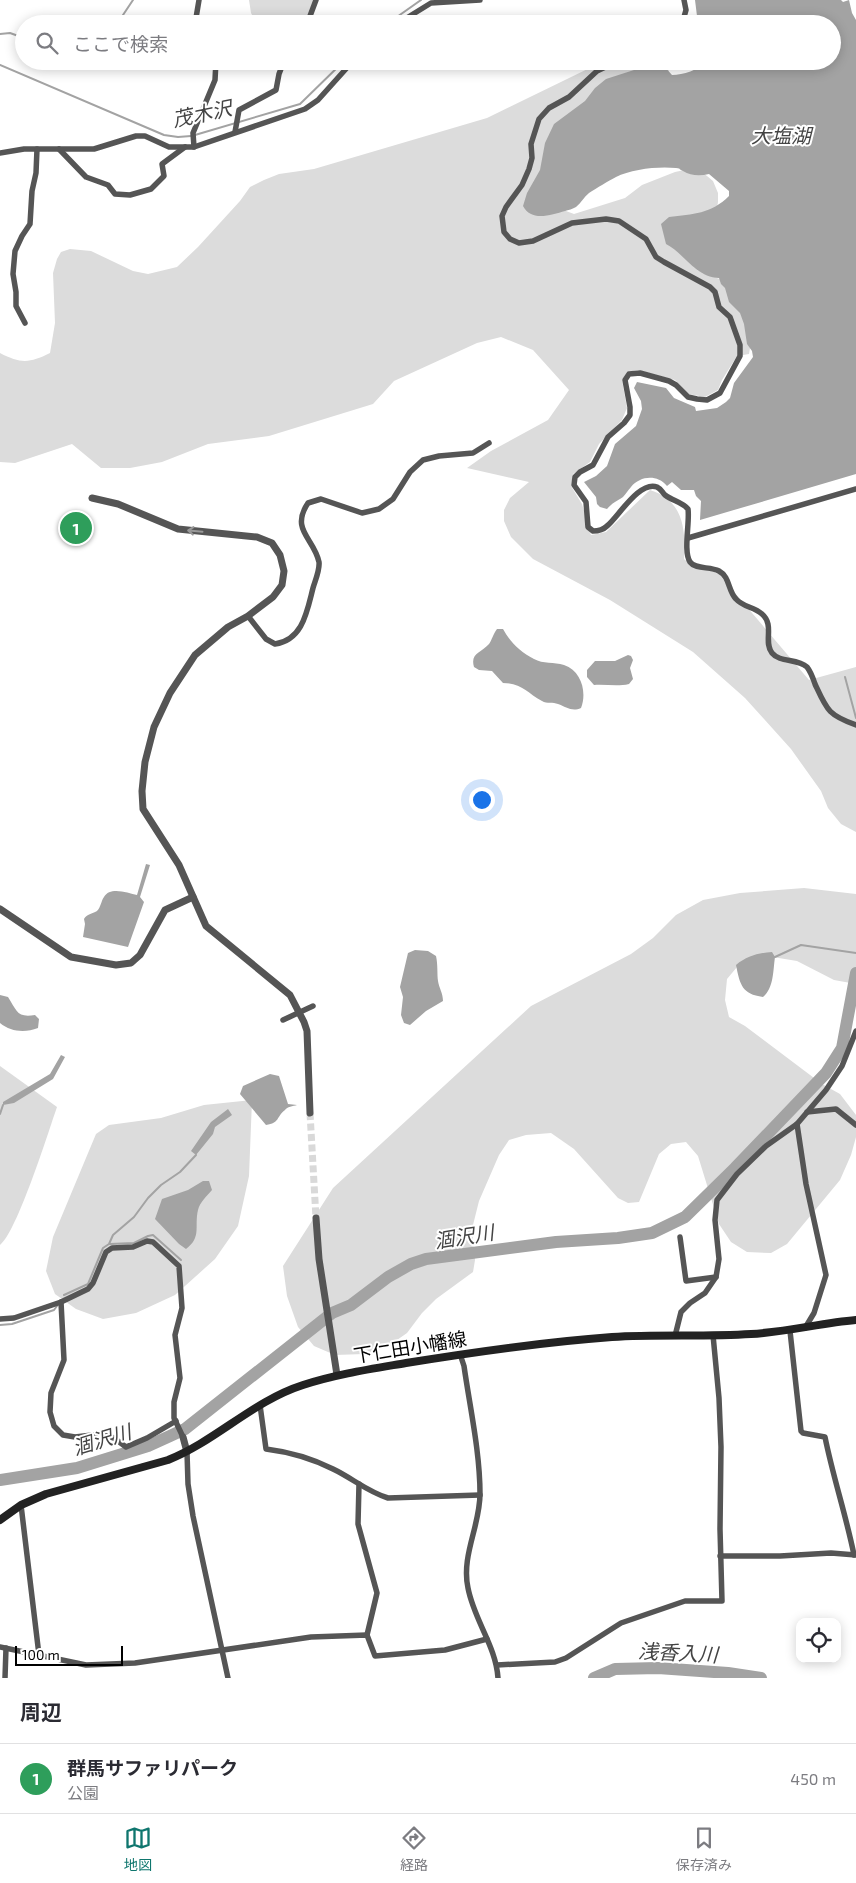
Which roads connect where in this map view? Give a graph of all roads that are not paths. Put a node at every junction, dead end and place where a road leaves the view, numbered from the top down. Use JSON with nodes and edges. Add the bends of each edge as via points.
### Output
{"nodes":[{"id":1,"x":199,"y":0,"type":"edge"},
{"id":2,"x":316,"y":0,"type":"edge"},
{"id":3,"x":480,"y":0,"type":"edge"},
{"id":4,"x":684,"y":0,"type":"edge"},
{"id":5,"x":196,"y":15,"type":"edge"},
{"id":6,"x":311,"y":15,"type":"edge"},
{"id":7,"x":412,"y":15,"type":"edge"},
{"id":8,"x":685,"y":15,"type":"edge"},
{"id":9,"x":216,"y":70,"type":"edge"},
{"id":10,"x":280,"y":70,"type":"edge"},
{"id":11,"x":345,"y":70,"type":"edge"},
{"id":12,"x":599,"y":70,"type":"edge"},
{"id":13,"x":235,"y":132,"type":"junction"},
{"id":14,"x":185,"y":147,"type":"junction"},
{"id":15,"x":194,"y":147,"type":"junction"},
{"id":16,"x":37,"y":149,"type":"junction"},
{"id":17,"x":59,"y":149,"type":"junction"},
{"id":18,"x":0,"y":153,"type":"edge"},
{"id":19,"x":25,"y":323,"type":"dead end"},
{"id":20,"x":489,"y":443,"type":"dead end"},
{"id":21,"x":856,"y":489,"type":"edge"},
{"id":22,"x":92,"y":498,"type":"dead end"},
{"id":23,"x":688,"y":538,"type":"junction"},
{"id":24,"x":248,"y":616,"type":"junction"},
{"id":25,"x":856,"y":724,"type":"edge"},
{"id":26,"x":193,"y":897,"type":"junction"},
{"id":27,"x":0,"y":910,"type":"edge"},
{"id":28,"x":314,"y":1006,"type":"dead end"},
{"id":29,"x":283,"y":1020,"type":"dead end"},
{"id":30,"x":856,"y":1031,"type":"edge"},
{"id":31,"x":807,"y":1112,"type":"junction"},
{"id":32,"x":310,"y":1113,"type":"tunnel mouth"},
{"id":33,"x":797,"y":1124,"type":"junction"},
{"id":34,"x":856,"y":1125,"type":"edge"},
{"id":35,"x":316,"y":1218,"type":"tunnel mouth"},
{"id":36,"x":680,"y":1237,"type":"dead end"},
{"id":37,"x":716,"y":1277,"type":"junction"},
{"id":38,"x":61,"y":1302,"type":"junction"},
{"id":39,"x":0,"y":1319,"type":"edge"},
{"id":40,"x":856,"y":1320,"type":"edge"},
{"id":41,"x":805,"y":1328,"type":"junction"},
{"id":42,"x":790,"y":1331,"type":"junction"},
{"id":43,"x":713,"y":1335,"type":"junction"},
{"id":44,"x":675,"y":1336,"type":"junction"},
{"id":45,"x":460,"y":1354,"type":"junction"},
{"id":46,"x":337,"y":1375,"type":"junction"},
{"id":47,"x":260,"y":1405,"type":"junction"},
{"id":48,"x":177,"y":1424,"type":"junction"},
{"id":49,"x":183,"y":1437,"type":"joint"},
{"id":50,"x":187,"y":1452,"type":"junction"},
{"id":51,"x":359,"y":1484,"type":"junction"},
{"id":52,"x":480,"y":1495,"type":"junction"},
{"id":53,"x":21,"y":1505,"type":"junction"},
{"id":54,"x":0,"y":1520,"type":"edge"},
{"id":55,"x":855,"y":1555,"type":"edge"},
{"id":56,"x":720,"y":1556,"type":"junction"},
{"id":57,"x":367,"y":1635,"type":"junction"},
{"id":58,"x":487,"y":1639,"type":"junction"},
{"id":59,"x":3,"y":1647,"type":"edge"},
{"id":60,"x":222,"y":1650,"type":"junction"},
{"id":61,"x":39,"y":1655,"type":"junction"},
{"id":62,"x":497,"y":1665,"type":"junction"},
{"id":63,"x":5,"y":1678,"type":"edge"},
{"id":64,"x":228,"y":1678,"type":"edge"},
{"id":65,"x":498,"y":1678,"type":"edge"}],
"edges":[{"from":1,"to":5,"type":"street"},
{"from":2,"to":6,"type":"street"},
{"from":3,"to":7,"type":"street","via":[[431,3]]},
{"from":4,"to":8,"type":"street"},
{"from":9,"to":15,"type":"street","via":[[215,80],[193,132]]},
{"from":10,"to":13,"type":"street","via":[[276,90],[239,110]]},
{"from":11,"to":13,"type":"street","via":[[318,100],[304,109]]},
{"from":12,"to":23,"type":"street","via":[[539,119],[529,169],[506,207],[502,225],[510,239],[519,243],[533,241],[572,224],[606,219],[619,221],[646,239],[656,257],[710,287],[715,292],[719,307],[730,317],[737,334],[740,356],[720,393],[707,400],[696,399],[688,397],[669,381],[640,373],[630,374],[625,380],[630,415],[608,437],[593,465],[575,477],[574,485],[586,502],[588,526],[593,531],[607,527],[623,507],[650,486],[657,487],[688,509]]},
{"from":13,"to":15,"type":"street"},
{"from":14,"to":15,"type":"street"},
{"from":14,"to":17,"type":"street","via":[[169,147],[146,136],[136,136],[94,149]]},
{"from":14,"to":17,"type":"street","via":[[162,164],[164,176],[151,190],[130,195],[116,194],[108,185],[86,177]]},
{"from":16,"to":17,"type":"street"},
{"from":16,"to":18,"type":"street"},
{"from":16,"to":19,"type":"street","via":[[30,224],[16,251],[13,274],[16,306]]},
{"from":20,"to":24,"type":"street","via":[[473,453],[423,460],[410,472],[392,499],[379,509],[362,513],[321,499],[308,503],[300,520],[319,564],[299,631],[291,639],[275,644],[266,639]]},
{"from":21,"to":23,"type":"street"},
{"from":24,"to":22,"type":"street","one_way":true,"via":[[273,597],[282,584],[284,571],[280,555],[272,543],[244,535],[178,529],[118,504]]},
{"from":23,"to":25,"type":"street","via":[[687,551],[693,565],[720,571],[728,579],[734,598],[769,622],[772,653],[801,662],[809,669],[825,707],[833,715]]},
{"from":24,"to":26,"type":"street","via":[[228,627],[195,655],[154,727],[145,762],[144,809]]},
{"from":26,"to":27,"type":"street","via":[[165,910],[140,955],[131,962],[116,966],[71,958]]},
{"from":26,"to":32,"type":"street","via":[[206,926],[290,995],[307,1031]]},
{"from":28,"to":29,"type":"street","bridge":true},
{"from":30,"to":31,"type":"street","via":[[842,1066]]},
{"from":31,"to":33,"type":"street"},
{"from":31,"to":34,"type":"street","via":[[836,1109]]},
{"from":33,"to":37,"type":"street","via":[[766,1146],[737,1174],[717,1200],[715,1220],[720,1259]]},
{"from":33,"to":41,"type":"street","via":[[826,1275],[814,1313]]},
{"from":35,"to":46,"type":"street"},
{"from":36,"to":37,"type":"street","via":[[686,1281]]},
{"from":37,"to":44,"type":"street","via":[[705,1293],[681,1312]]},
{"from":38,"to":39,"type":"street","via":[[14,1318]]},
{"from":38,"to":48,"type":"street","via":[[64,1360],[51,1393],[50,1412],[54,1426],[63,1435],[101,1434],[126,1447]]},
{"from":38,"to":48,"type":"street","via":[[88,1289],[106,1252],[112,1248],[153,1242],[177,1263],[182,1308],[175,1335],[180,1378],[174,1402]]},
{"from":40,"to":41,"type":"main road","name":"下仁田小幡線"},
{"from":41,"to":42,"type":"main road","name":"下仁田小幡線"},
{"from":42,"to":43,"type":"main road","name":"下仁田小幡線"},
{"from":42,"to":55,"type":"street","via":[[801,1431],[825,1437]]},
{"from":43,"to":44,"type":"main road","name":"下仁田小幡線"},
{"from":43,"to":56,"type":"street","via":[[719,1398]]},
{"from":44,"to":45,"type":"main road","name":"下仁田小幡線","via":[[604,1338]]},
{"from":45,"to":46,"type":"main road","name":"下仁田小幡線"},
{"from":45,"to":52,"type":"street","via":[[467,1384]]},
{"from":46,"to":47,"type":"main road","name":"下仁田小幡線","via":[[301,1386]]},
{"from":47,"to":50,"type":"main road","name":"下仁田小幡線"},
{"from":47,"to":51,"type":"street","via":[[266,1450],[304,1456]]},
{"from":48,"to":49,"type":"street"},
{"from":49,"to":50,"type":"street"},
{"from":50,"to":53,"type":"main road","name":"下仁田小幡線","via":[[46,1494]]},
{"from":50,"to":60,"type":"street","via":[[189,1492]]},
{"from":51,"to":52,"type":"street","via":[[388,1498]]},
{"from":51,"to":57,"type":"street","via":[[358,1524],[377,1593]]},
{"from":52,"to":58,"type":"street","via":[[467,1558],[468,1588]]},
{"from":53,"to":54,"type":"main road","name":"下仁田小幡線"},
{"from":53,"to":61,"type":"street"},
{"from":55,"to":56,"type":"street"},
{"from":56,"to":62,"type":"street","via":[[722,1601],[685,1602],[621,1623],[555,1662]]},
{"from":57,"to":58,"type":"street","via":[[376,1656],[445,1650]]},
{"from":57,"to":60,"type":"street","via":[[311,1637]]},
{"from":58,"to":62,"type":"street"},
{"from":59,"to":61,"type":"street"},
{"from":59,"to":63,"type":"street"},
{"from":60,"to":61,"type":"street","via":[[135,1663],[86,1665]]},
{"from":60,"to":64,"type":"street"},
{"from":62,"to":65,"type":"street"}]}
